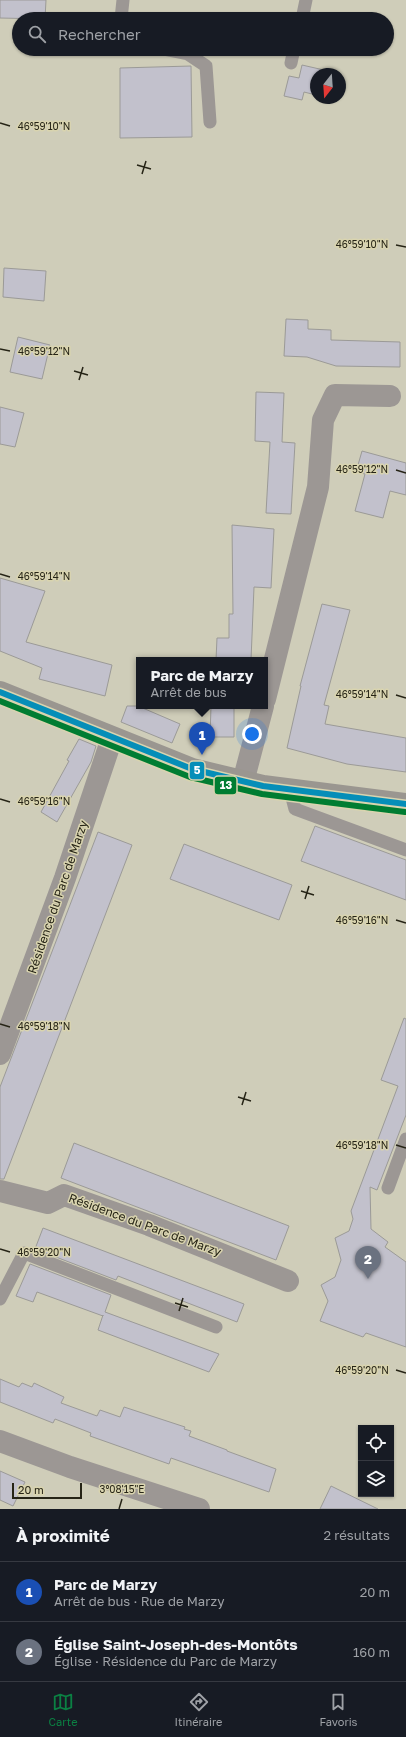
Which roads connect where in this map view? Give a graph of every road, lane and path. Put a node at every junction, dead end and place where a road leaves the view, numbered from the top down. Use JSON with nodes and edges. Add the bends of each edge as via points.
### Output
{"nodes":[{"id":1,"x":123,"y":0,"type":"edge"},
{"id":2,"x":306,"y":0,"type":"edge"},
{"id":3,"x":122,"y":12,"type":"edge"},
{"id":4,"x":303,"y":12,"type":"edge"},
{"id":5,"x":191,"y":56,"type":"edge"},
{"id":6,"x":292,"y":56,"type":"edge"},
{"id":7,"x":291,"y":63,"type":"dead end"},
{"id":8,"x":210,"y":122,"type":"dead end"},
{"id":9,"x":390,"y":396,"type":"dead end"},
{"id":10,"x":268,"y":687,"type":"edge"},
{"id":11,"x":0,"y":692,"type":"edge"},
{"id":12,"x":262,"y":709,"type":"edge"},
{"id":13,"x":112,"y":738,"type":"junction"},
{"id":14,"x":243,"y":782,"type":"junction"},
{"id":15,"x":290,"y":790,"type":"junction"},
{"id":16,"x":406,"y":804,"type":"edge"},
{"id":17,"x":406,"y":850,"type":"edge"},
{"id":18,"x":0,"y":1054,"type":"edge"},
{"id":19,"x":406,"y":1139,"type":"edge"},
{"id":20,"x":388,"y":1188,"type":"dead end"},
{"id":21,"x":0,"y":1191,"type":"edge"},
{"id":22,"x":288,"y":1280,"type":"dead end"},
{"id":23,"x":0,"y":1299,"type":"edge"},
{"id":24,"x":216,"y":1327,"type":"dead end"},
{"id":25,"x":0,"y":1441,"type":"edge"},
{"id":26,"x":157,"y":1503,"type":"edge"},
{"id":27,"x":199,"y":1509,"type":"edge"}],
"edges":[{"from":1,"to":3,"type":"lane"},
{"from":2,"to":4,"type":"lane"},
{"from":5,"to":8,"type":"lane","via":[[206,66]]},
{"from":6,"to":7,"type":"lane"},
{"from":9,"to":10,"type":"street","via":[[335,395],[323,420],[318,487]]},
{"from":11,"to":13,"type":"main road"},
{"from":12,"to":14,"type":"street"},
{"from":13,"to":14,"type":"main road","via":[[192,769]]},
{"from":13,"to":18,"type":"street","name":"Résidence du Parc de Marzy","via":[[65,878]]},
{"from":14,"to":15,"type":"main road"},
{"from":15,"to":16,"type":"main road"},
{"from":15,"to":17,"type":"lane","via":[[294,809]]},
{"from":19,"to":20,"type":"lane"},
{"from":21,"to":22,"type":"street","name":"Résidence du Parc de Marzy","via":[[48,1203],[64,1195],[149,1225]]},
{"from":23,"to":24,"type":"lane","via":[[24,1253]]},
{"from":25,"to":26,"type":"street"},
{"from":26,"to":27,"type":"street"}]}
